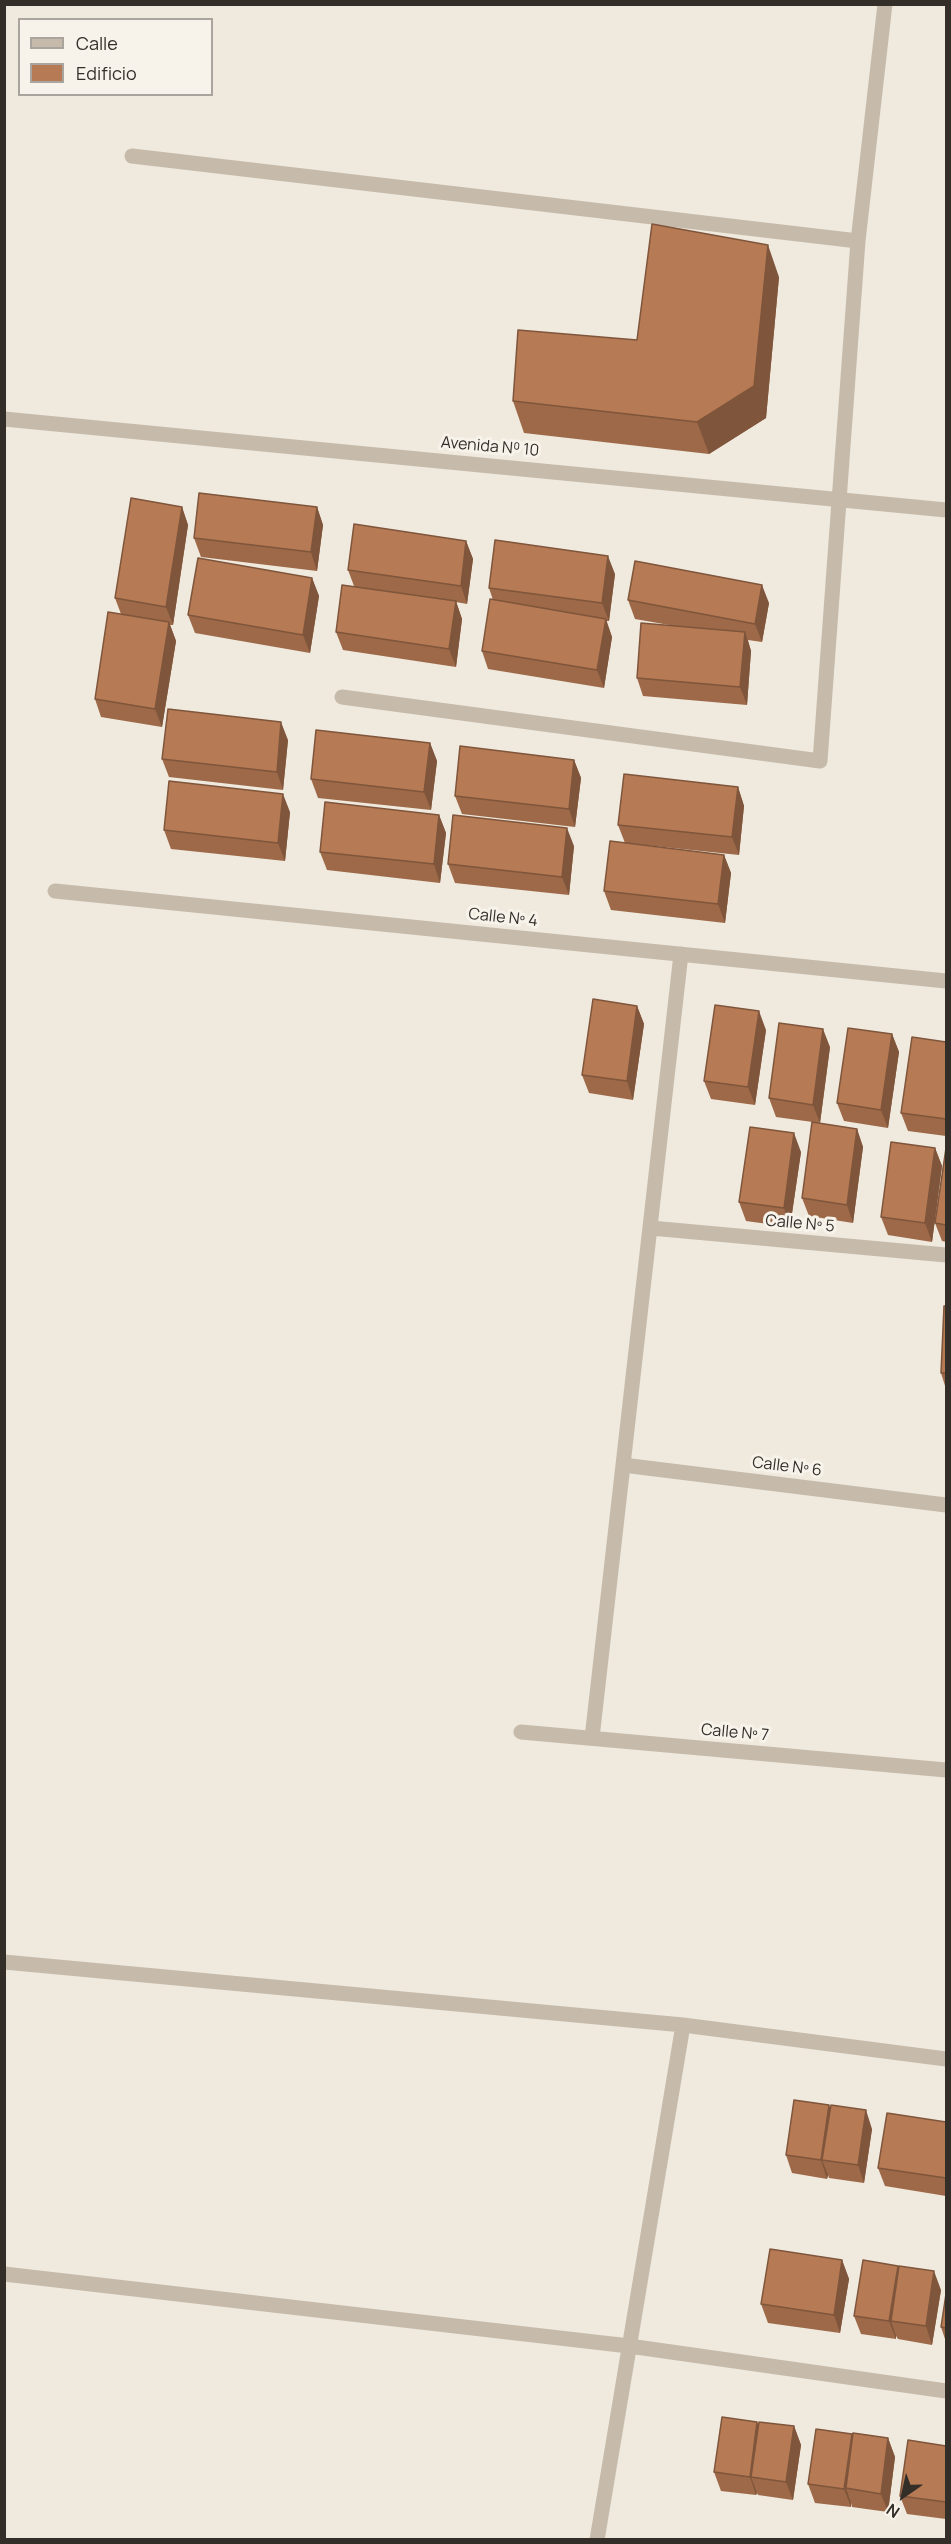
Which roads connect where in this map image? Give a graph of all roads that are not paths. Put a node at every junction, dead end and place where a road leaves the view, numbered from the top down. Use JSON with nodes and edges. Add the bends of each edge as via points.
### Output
{"nodes":[{"id":1,"x":885,"y":4,"type":"edge"},
{"id":2,"x":132,"y":156,"type":"dead end"},
{"id":3,"x":858,"y":241,"type":"junction"},
{"id":4,"x":4,"y":419,"type":"edge"},
{"id":5,"x":841,"y":499,"type":"junction"},
{"id":6,"x":946,"y":510,"type":"edge"},
{"id":7,"x":342,"y":697,"type":"dead end"},
{"id":8,"x":55,"y":891,"type":"dead end"},
{"id":9,"x":681,"y":954,"type":"junction"},
{"id":10,"x":946,"y":981,"type":"edge"},
{"id":11,"x":651,"y":1228,"type":"junction"},
{"id":12,"x":946,"y":1255,"type":"edge"},
{"id":13,"x":623,"y":1465,"type":"junction"},
{"id":14,"x":946,"y":1505,"type":"edge"},
{"id":15,"x":521,"y":1732,"type":"dead end"},
{"id":16,"x":592,"y":1738,"type":"junction"},
{"id":17,"x":946,"y":1770,"type":"edge"},
{"id":18,"x":4,"y":1962,"type":"edge"},
{"id":19,"x":683,"y":2025,"type":"junction"},
{"id":20,"x":946,"y":2059,"type":"edge"},
{"id":21,"x":4,"y":2274,"type":"edge"},
{"id":22,"x":629,"y":2346,"type":"junction"},
{"id":23,"x":946,"y":2391,"type":"edge"},
{"id":24,"x":597,"y":2540,"type":"edge"}],
"edges":[{"from":1,"to":3,"type":"street"},
{"from":2,"to":3,"type":"street"},
{"from":3,"to":5,"type":"street"},
{"from":4,"to":5,"type":"street","name":"Avenida N⁰ 10"},
{"from":5,"to":6,"type":"street","name":"Avenida N⁰ 10"},
{"from":5,"to":7,"type":"street","via":[[820,761]]},
{"from":8,"to":9,"type":"street","name":"Calle Nº 4"},
{"from":9,"to":10,"type":"street","name":"Calle Nº 4"},
{"from":9,"to":11,"type":"street"},
{"from":11,"to":12,"type":"street","name":"Calle Nº 5"},
{"from":11,"to":13,"type":"street"},
{"from":13,"to":14,"type":"street","name":"Calle Nº 6"},
{"from":13,"to":16,"type":"street"},
{"from":15,"to":16,"type":"street","name":"Calle Nº 7"},
{"from":16,"to":17,"type":"street","name":"Calle Nº 7"},
{"from":18,"to":19,"type":"street"},
{"from":19,"to":20,"type":"street"},
{"from":19,"to":22,"type":"street"},
{"from":21,"to":22,"type":"street"},
{"from":22,"to":23,"type":"street"},
{"from":22,"to":24,"type":"street"}]}
